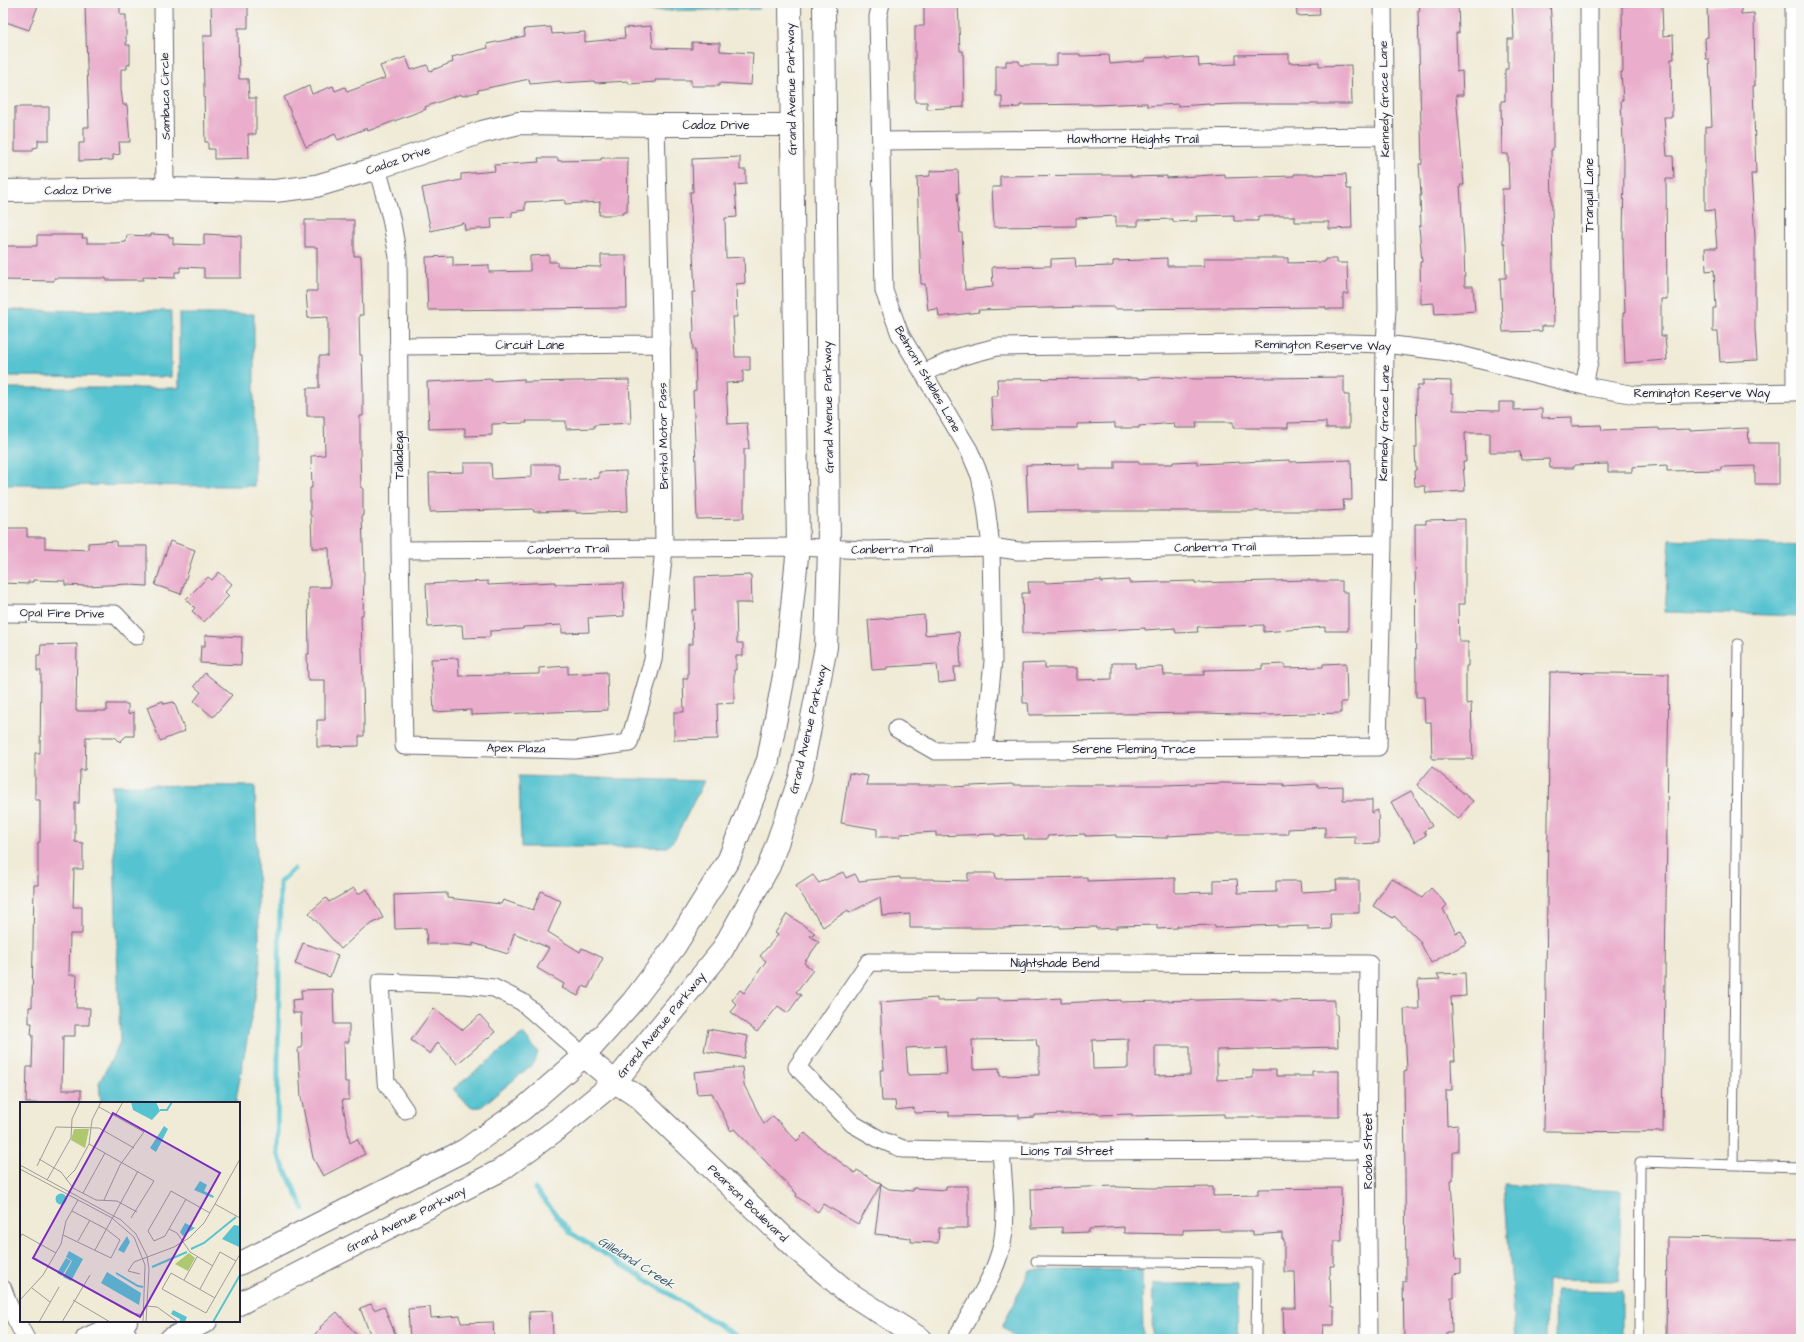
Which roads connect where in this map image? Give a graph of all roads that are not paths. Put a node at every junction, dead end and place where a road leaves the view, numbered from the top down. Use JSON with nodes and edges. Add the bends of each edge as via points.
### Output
{"nodes":[{"id":1,"x":164,"y":3,"type":"edge"},
{"id":2,"x":790,"y":3,"type":"edge"},
{"id":3,"x":824,"y":3,"type":"edge"},
{"id":4,"x":881,"y":3,"type":"edge"},
{"id":5,"x":1383,"y":3,"type":"edge"},
{"id":6,"x":1589,"y":3,"type":"edge"},
{"id":7,"x":1794,"y":3,"type":"edge"},
{"id":8,"x":1798,"y":35,"type":"edge"},
{"id":9,"x":656,"y":125,"type":"junction"},
{"id":10,"x":792,"y":125,"type":"junction"},
{"id":11,"x":1385,"y":136,"type":"junction"},
{"id":12,"x":881,"y":141,"type":"junction"},
{"id":13,"x":377,"y":168,"type":"junction"},
{"id":14,"x":165,"y":189,"type":"junction"},
{"id":15,"x":3,"y":191,"type":"edge"},
{"id":16,"x":662,"y":344,"type":"junction"},
{"id":17,"x":1385,"y":344,"type":"junction"},
{"id":18,"x":398,"y":346,"type":"junction"},
{"id":19,"x":923,"y":373,"type":"junction"},
{"id":20,"x":1584,"y":386,"type":"junction"},
{"id":21,"x":1383,"y":544,"type":"junction"},
{"id":22,"x":798,"y":547,"type":"junction"},
{"id":23,"x":991,"y":547,"type":"junction"},
{"id":24,"x":664,"y":548,"type":"junction"},
{"id":25,"x":829,"y":549,"type":"junction"},
{"id":26,"x":400,"y":550,"type":"junction"},
{"id":27,"x":3,"y":613,"type":"edge"},
{"id":28,"x":136,"y":636,"type":"dead end"},
{"id":29,"x":1738,"y":644,"type":"dead end"},
{"id":30,"x":897,"y":729,"type":"dead end"},
{"id":31,"x":629,"y":743,"type":"joint"},
{"id":32,"x":404,"y":746,"type":"joint"},
{"id":33,"x":1378,"y":747,"type":"joint"},
{"id":34,"x":984,"y":750,"type":"junction"},
{"id":35,"x":1369,"y":964,"type":"joint"},
{"id":36,"x":584,"y":1056,"type":"junction"},
{"id":37,"x":797,"y":1067,"type":"joint"},
{"id":38,"x":615,"y":1082,"type":"junction"},
{"id":39,"x":405,"y":1110,"type":"dead end"},
{"id":40,"x":1367,"y":1150,"type":"junction"},
{"id":41,"x":1002,"y":1151,"type":"junction"},
{"id":42,"x":1733,"y":1165,"type":"junction"},
{"id":43,"x":1801,"y":1167,"type":"edge"},
{"id":44,"x":1036,"y":1261,"type":"dead end"},
{"id":45,"x":240,"y":1263,"type":"edge"},
{"id":46,"x":3,"y":1288,"type":"edge"},
{"id":47,"x":240,"y":1303,"type":"edge"},
{"id":48,"x":204,"y":1322,"type":"edge"},
{"id":49,"x":126,"y":1328,"type":"edge"},
{"id":50,"x":26,"y":1339,"type":"edge"},
{"id":51,"x":87,"y":1339,"type":"edge"},
{"id":52,"x":171,"y":1339,"type":"edge"},
{"id":53,"x":921,"y":1339,"type":"edge"},
{"id":54,"x":956,"y":1339,"type":"edge"},
{"id":55,"x":1256,"y":1339,"type":"edge"},
{"id":56,"x":1369,"y":1339,"type":"edge"},
{"id":57,"x":1639,"y":1339,"type":"edge"}],
"edges":[{"from":1,"to":14,"type":"street","name":"Sambuca Circle"},
{"from":2,"to":10,"type":"street","name":"Grand Avenue Parkway"},
{"from":3,"to":25,"type":"street","name":"Grand Avenue Parkway"},
{"from":4,"to":12,"type":"street","name":"Belmont Stables Lane","via":[[878,17]]},
{"from":5,"to":11,"type":"street","name":"Kennedy Grace Lane"},
{"from":6,"to":20,"type":"street","name":"Tranquil Lane","via":[[1590,356]]},
{"from":7,"to":8,"type":"street"},
{"from":8,"to":20,"type":"street","name":"Remington Reserve Way","via":[[1795,392],[1636,395]]},
{"from":9,"to":10,"type":"street","name":"Cadoz Drive"},
{"from":9,"to":13,"type":"street","name":"Cadoz Drive","via":[[519,123],[482,132]]},
{"from":9,"to":16,"type":"street","name":"Bristol Motor Pass"},
{"from":10,"to":22,"type":"street","name":"Grand Avenue Parkway"},
{"from":11,"to":12,"type":"street","name":"Hawthorne Heights Trail"},
{"from":11,"to":17,"type":"street","name":"Kennedy Grace Lane"},
{"from":12,"to":19,"type":"street","name":"Belmont Stables Lane","via":[[884,291],[900,334]]},
{"from":13,"to":14,"type":"street","name":"Cadoz Drive","via":[[316,186],[275,191]]},
{"from":13,"to":18,"type":"street","name":"Talladega","via":[[391,218],[398,257]]},
{"from":14,"to":15,"type":"street","name":"Cadoz Drive"},
{"from":16,"to":18,"type":"street","name":"Circuit Lane"},
{"from":16,"to":24,"type":"street","name":"Bristol Motor Pass"},
{"from":17,"to":19,"type":"street","name":"Remington Reserve Way","via":[[997,347],[959,357]]},
{"from":17,"to":20,"type":"street","name":"Remington Reserve Way","via":[[1449,352]]},
{"from":17,"to":21,"type":"street","name":"Kennedy Grace Lane"},
{"from":18,"to":26,"type":"street","name":"Talladega"},
{"from":19,"to":23,"type":"street","name":"Belmont Stables Lane","via":[[968,450],[980,476]]},
{"from":21,"to":23,"type":"street","name":"Canberra Trail","via":[[1018,551]]},
{"from":21,"to":33,"type":"street","name":"Kennedy Grace Lane"},
{"from":22,"to":24,"type":"street","name":"Canberra Trail"},
{"from":22,"to":25,"type":"street","name":"Canberra Trail"},
{"from":22,"to":36,"type":"street","name":"Grand Avenue Parkway","via":[[786,665],[768,760],[728,859],[675,946],[633,1002]]},
{"from":23,"to":25,"type":"street","name":"Canberra Trail"},
{"from":23,"to":34,"type":"street","name":"Belmont Stables Lane","via":[[992,661]]},
{"from":24,"to":26,"type":"street","name":"Canberra Trail"},
{"from":24,"to":31,"type":"street","name":"Bristol Motor Pass","via":[[653,660]]},
{"from":25,"to":38,"type":"street","name":"Grand Avenue Parkway","via":[[826,647],[800,778],[769,866],[720,952]]},
{"from":26,"to":32,"type":"street","name":"Talladega"},
{"from":27,"to":28,"type":"street","name":"Opal Fire Drive","via":[[116,614]]},
{"from":29,"to":42,"type":"lane"},
{"from":30,"to":34,"type":"street","name":"Serene Fleming Trace","via":[[935,751]]},
{"from":31,"to":32,"type":"street","name":"Apex Plaza","via":[[575,750]]},
{"from":33,"to":34,"type":"street","name":"Serene Fleming Trace"},
{"from":35,"to":37,"type":"street","name":"Nightshade Bend","via":[[869,962]]},
{"from":35,"to":40,"type":"street","name":"Rooba Street"},
{"from":36,"to":38,"type":"street","name":"Pearson Boulevard"},
{"from":36,"to":39,"type":"street","via":[[522,1002],[494,988],[380,982],[386,1082]]},
{"from":36,"to":45,"type":"street","name":"Grand Avenue Parkway","via":[[523,1109],[465,1150]]},
{"from":37,"to":41,"type":"street","name":"Lions Tail Street","via":[[853,1124],[903,1149]]},
{"from":38,"to":47,"type":"street","name":"Grand Avenue Parkway","via":[[501,1170]]},
{"from":38,"to":53,"type":"street","name":"Pearson Boulevard","via":[[638,1097],[794,1247],[846,1291]]},
{"from":40,"to":41,"type":"street","name":"Lions Tail Street"},
{"from":40,"to":56,"type":"street","name":"Rooba Street"},
{"from":41,"to":54,"type":"street","via":[[1004,1228],[1000,1252],[989,1279]]},
{"from":42,"to":43,"type":"lane"},
{"from":42,"to":57,"type":"lane","via":[[1640,1162]]},
{"from":44,"to":55,"type":"lane","via":[[1257,1263]]},
{"from":46,"to":50,"type":"street"},
{"from":48,"to":52,"type":"street"},
{"from":49,"to":51,"type":"street"}]}
